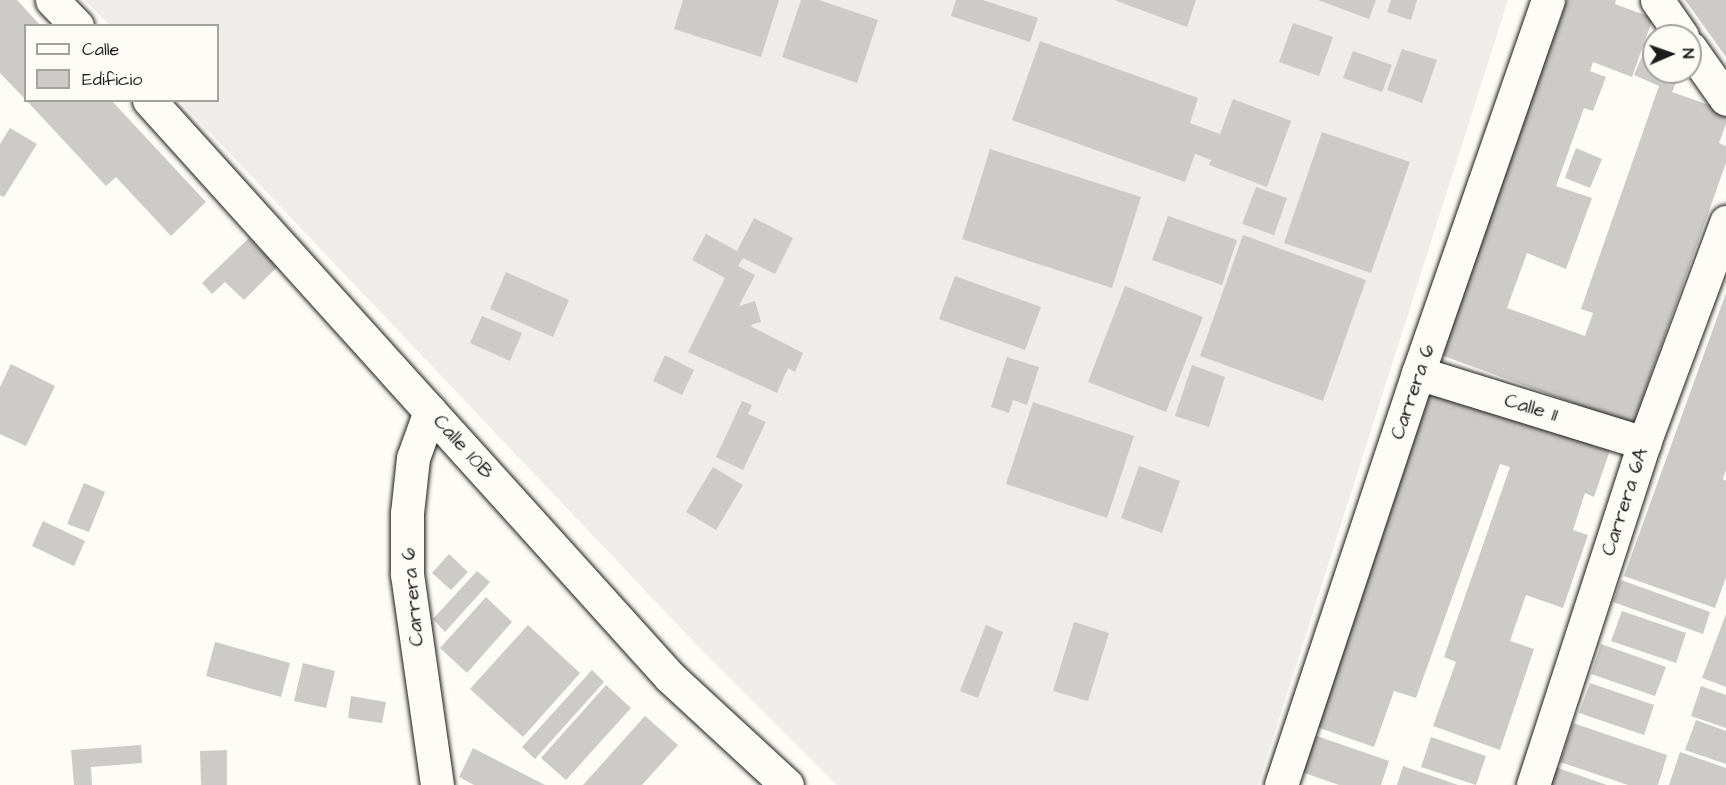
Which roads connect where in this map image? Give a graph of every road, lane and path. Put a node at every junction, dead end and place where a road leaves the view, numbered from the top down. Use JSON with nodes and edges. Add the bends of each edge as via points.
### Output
{"nodes":[{"id":1,"x":52,"y":0,"type":"edge"},
{"id":2,"x":1548,"y":0,"type":"edge"},
{"id":3,"x":1657,"y":0,"type":"edge"},
{"id":4,"x":75,"y":24,"type":"edge"},
{"id":5,"x":1674,"y":24,"type":"edge"},
{"id":6,"x":1702,"y":65,"type":"edge"},
{"id":7,"x":1726,"y":99,"type":"edge"},
{"id":8,"x":151,"y":102,"type":"edge"},
{"id":9,"x":1726,"y":222,"type":"edge"},
{"id":10,"x":1419,"y":373,"type":"junction"},
{"id":11,"x":430,"y":411,"type":"junction"},
{"id":12,"x":1644,"y":443,"type":"junction"},
{"id":13,"x":437,"y":785,"type":"edge"},
{"id":14,"x":787,"y":785,"type":"edge"},
{"id":15,"x":1281,"y":785,"type":"edge"},
{"id":16,"x":1533,"y":785,"type":"edge"}],
"edges":[{"from":1,"to":4,"type":"street"},
{"from":2,"to":10,"type":"street","name":"Carrera 6"},
{"from":3,"to":5,"type":"street"},
{"from":6,"to":7,"type":"street"},
{"from":8,"to":11,"type":"street","name":"Calle 10B"},
{"from":9,"to":12,"type":"street","name":"Carrera 6A"},
{"from":10,"to":12,"type":"street","name":"Calle 11"},
{"from":10,"to":15,"type":"street","name":"Carrera 6"},
{"from":11,"to":13,"type":"street","name":"Carrera 6","via":[[413,458],[407,513],[407,574]]},
{"from":11,"to":14,"type":"street","name":"Calle 10B","via":[[670,677]]},
{"from":12,"to":16,"type":"street","name":"Carrera 6A"}]}
